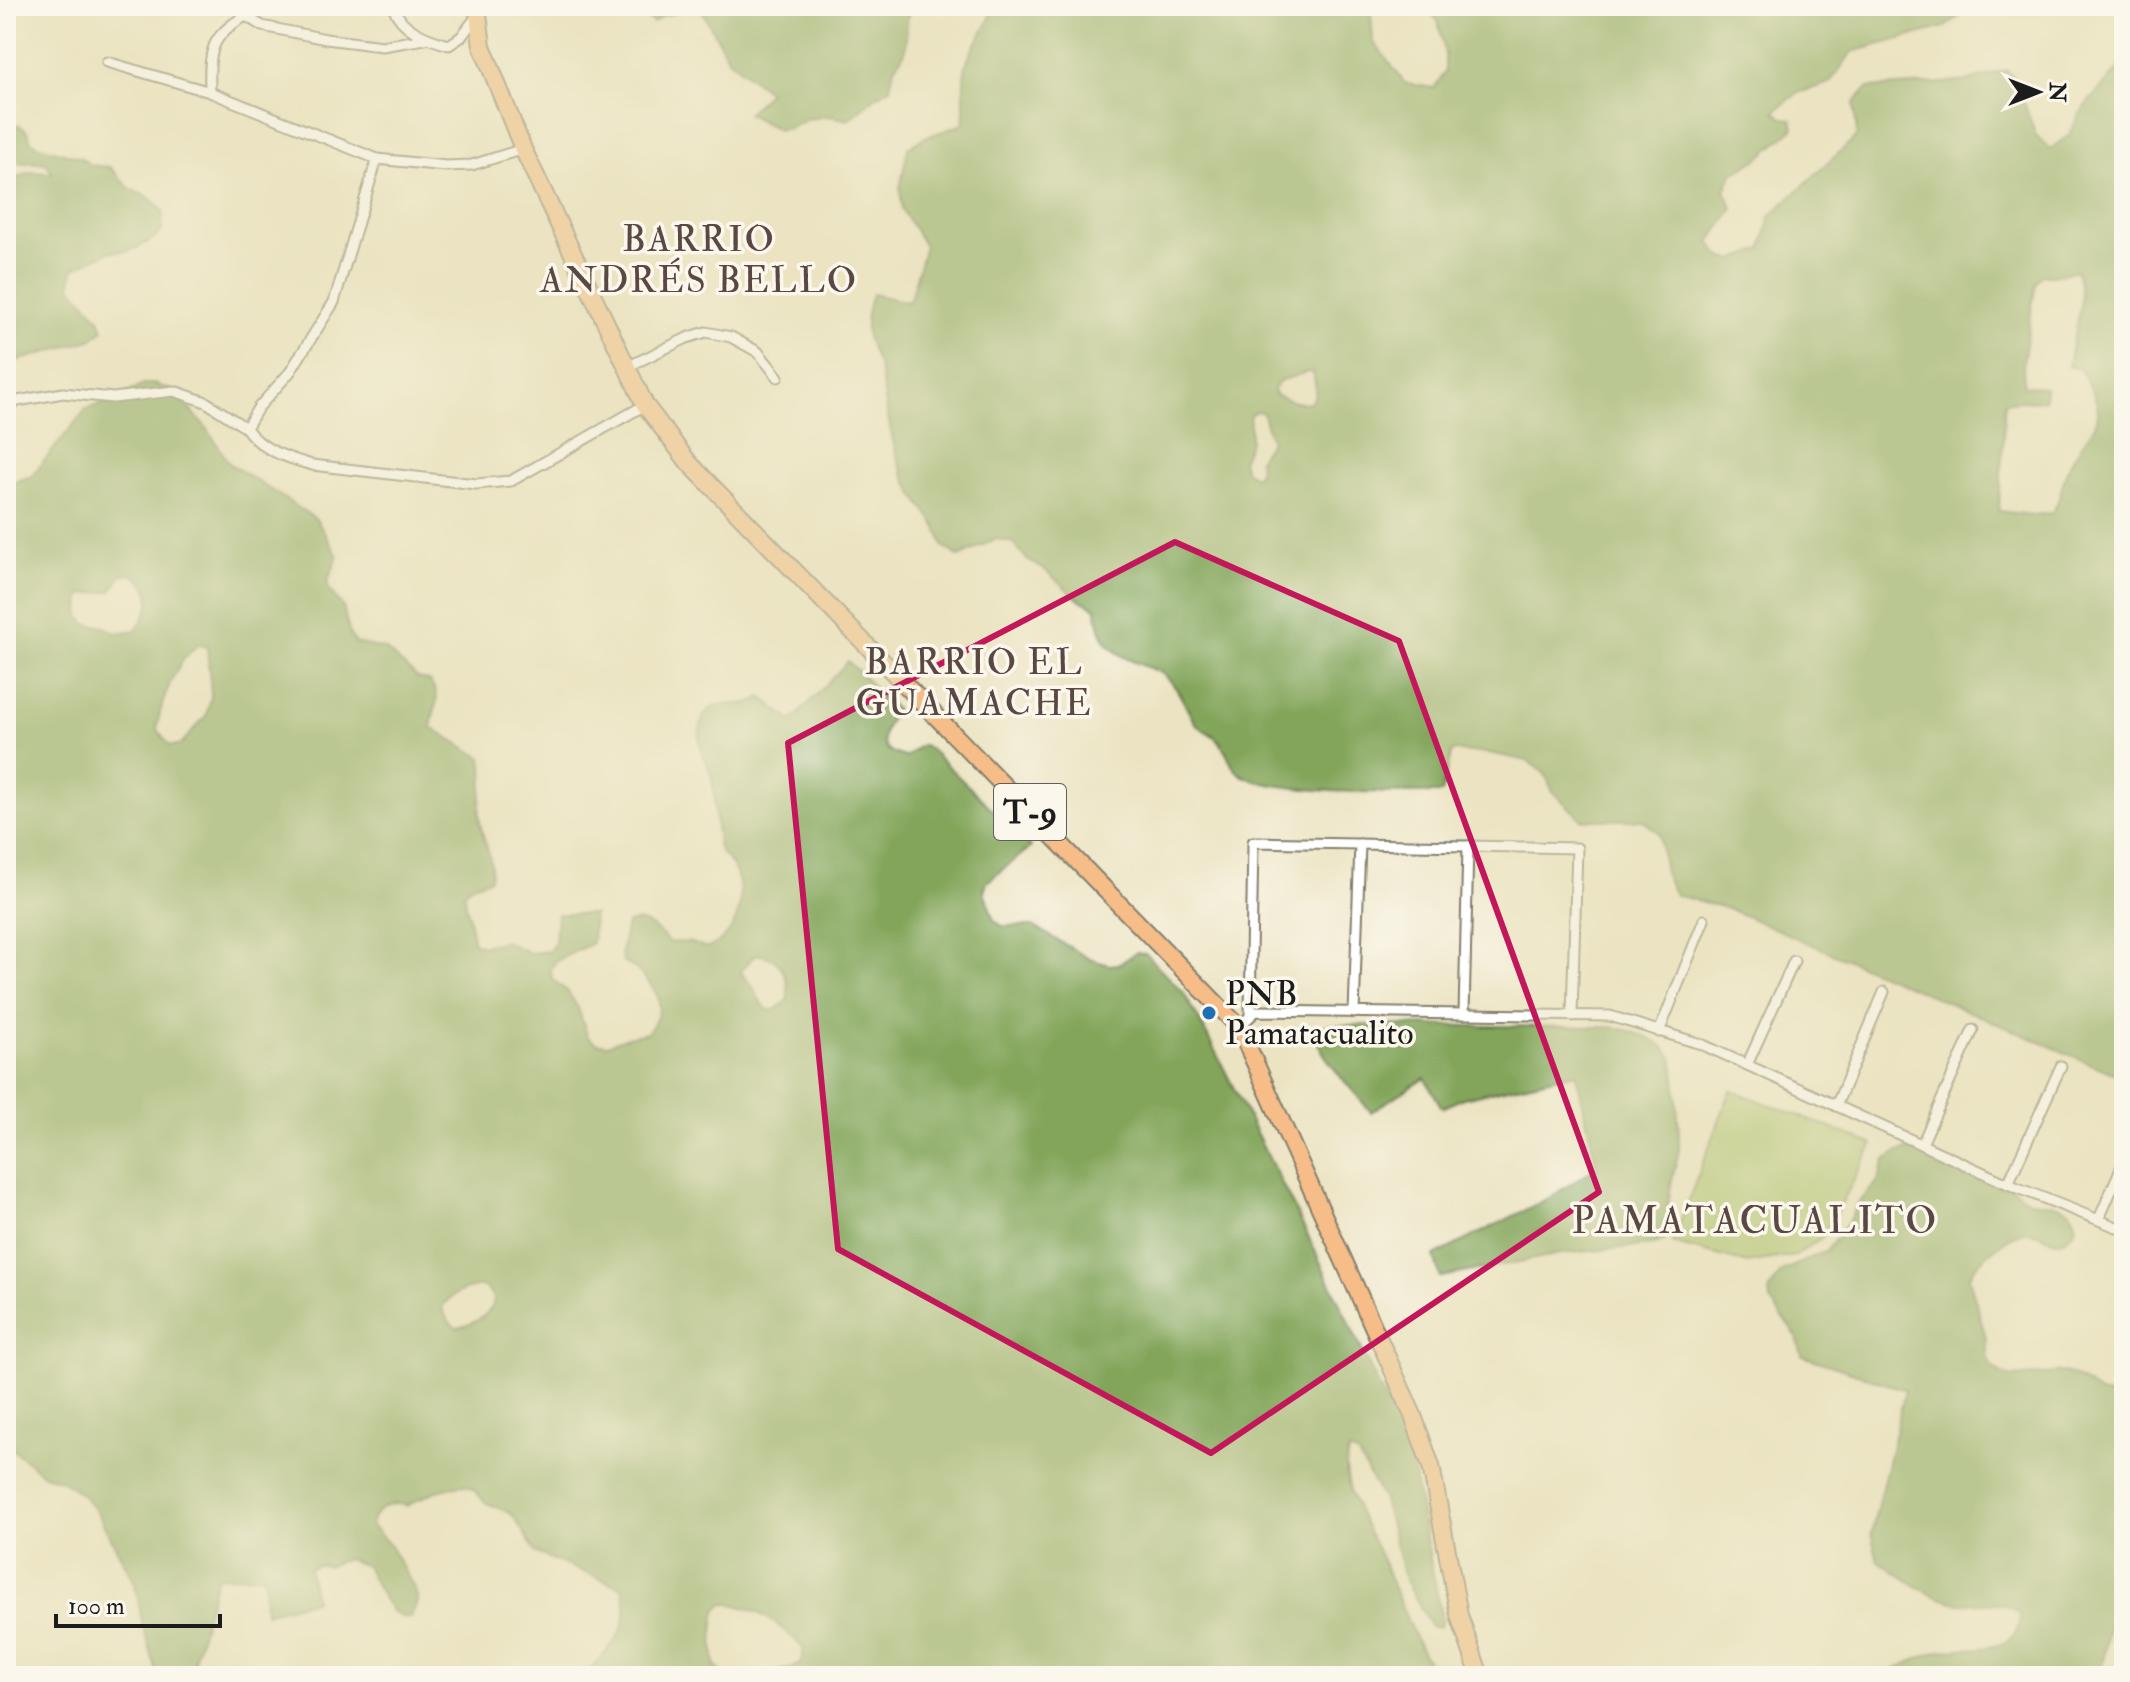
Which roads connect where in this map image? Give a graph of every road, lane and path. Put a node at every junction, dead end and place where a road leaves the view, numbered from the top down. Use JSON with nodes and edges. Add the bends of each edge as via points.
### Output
{"nodes":[{"id":1,"x":393,"y":6,"type":"edge"},
{"id":2,"x":478,"y":10,"type":"edge"},
{"id":3,"x":245,"y":11,"type":"edge"},
{"id":4,"x":425,"y":39,"type":"junction"},
{"id":5,"x":107,"y":62,"type":"dead end"},
{"id":6,"x":210,"y":92,"type":"junction"},
{"id":7,"x":523,"y":149,"type":"junction"},
{"id":8,"x":377,"y":159,"type":"junction"},
{"id":9,"x":627,"y":367,"type":"junction"},
{"id":10,"x":778,"y":377,"type":"dead end"},
{"id":11,"x":6,"y":403,"type":"edge"},
{"id":12,"x":645,"y":405,"type":"junction"},
{"id":13,"x":246,"y":428,"type":"junction"},
{"id":14,"x":1360,"y":844,"type":"junction"},
{"id":15,"x":1468,"y":846,"type":"junction"},
{"id":16,"x":1704,"y":920,"type":"dead end"},
{"id":17,"x":1794,"y":961,"type":"dead end"},
{"id":18,"x":1884,"y":992,"type":"dead end"},
{"id":19,"x":1354,"y":1013,"type":"junction"},
{"id":20,"x":1464,"y":1014,"type":"junction"},
{"id":21,"x":1572,"y":1016,"type":"junction"},
{"id":22,"x":1244,"y":1022,"type":"junction"},
{"id":23,"x":1973,"y":1030,"type":"dead end"},
{"id":24,"x":1659,"y":1032,"type":"junction"},
{"id":25,"x":1747,"y":1065,"type":"junction"},
{"id":26,"x":2061,"y":1066,"type":"dead end"},
{"id":27,"x":1836,"y":1106,"type":"junction"},
{"id":28,"x":1922,"y":1144,"type":"junction"},
{"id":29,"x":2124,"y":1161,"type":"edge"},
{"id":30,"x":2008,"y":1184,"type":"junction"},
{"id":31,"x":2099,"y":1219,"type":"junction"},
{"id":32,"x":2124,"y":1230,"type":"edge"},
{"id":33,"x":1480,"y":1676,"type":"edge"}],
"edges":[{"from":1,"to":4,"type":"street"},
{"from":2,"to":4,"type":"street","via":[[461,37],[449,45]]},
{"from":2,"to":7,"type":"highway","number":"T-9","via":[[482,46]]},
{"from":3,"to":4,"type":"street","via":[[262,26],[326,39],[382,46]]},
{"from":3,"to":6,"type":"street","via":[[215,40],[209,60]]},
{"from":5,"to":6,"type":"street"},
{"from":6,"to":8,"type":"street"},
{"from":7,"to":8,"type":"street","via":[[472,165]]},
{"from":7,"to":9,"type":"highway","number":"T-9"},
{"from":8,"to":13,"type":"street","via":[[334,302],[290,372]]},
{"from":9,"to":10,"type":"street","via":[[706,332],[731,337],[758,352]]},
{"from":9,"to":12,"type":"highway","number":"T-9"},
{"from":11,"to":13,"type":"street","via":[[63,393],[113,398],[174,391],[206,402]]},
{"from":12,"to":13,"type":"street","via":[[511,481],[476,484],[312,465],[255,441]]},
{"from":12,"to":22,"type":"highway","number":"T-9","via":[[689,463]]},
{"from":14,"to":15,"type":"street"},
{"from":14,"to":19,"type":"street"},
{"from":14,"to":22,"type":"street","via":[[1253,842]]},
{"from":15,"to":20,"type":"street"},
{"from":15,"to":21,"type":"street","via":[[1577,848]]},
{"from":16,"to":24,"type":"street"},
{"from":17,"to":25,"type":"street"},
{"from":18,"to":27,"type":"street"},
{"from":19,"to":20,"type":"street"},
{"from":19,"to":22,"type":"street","via":[[1256,1011]]},
{"from":20,"to":21,"type":"street"},
{"from":21,"to":24,"type":"street","via":[[1610,1016]]},
{"from":22,"to":33,"type":"highway","number":"T-9","via":[[1412,1413],[1431,1466],[1459,1615]]},
{"from":23,"to":28,"type":"street"},
{"from":24,"to":25,"type":"street"},
{"from":25,"to":27,"type":"street"},
{"from":26,"to":30,"type":"street"},
{"from":27,"to":28,"type":"street"},
{"from":28,"to":30,"type":"street"},
{"from":29,"to":31,"type":"street"},
{"from":30,"to":31,"type":"street"},
{"from":31,"to":32,"type":"street"}]}
